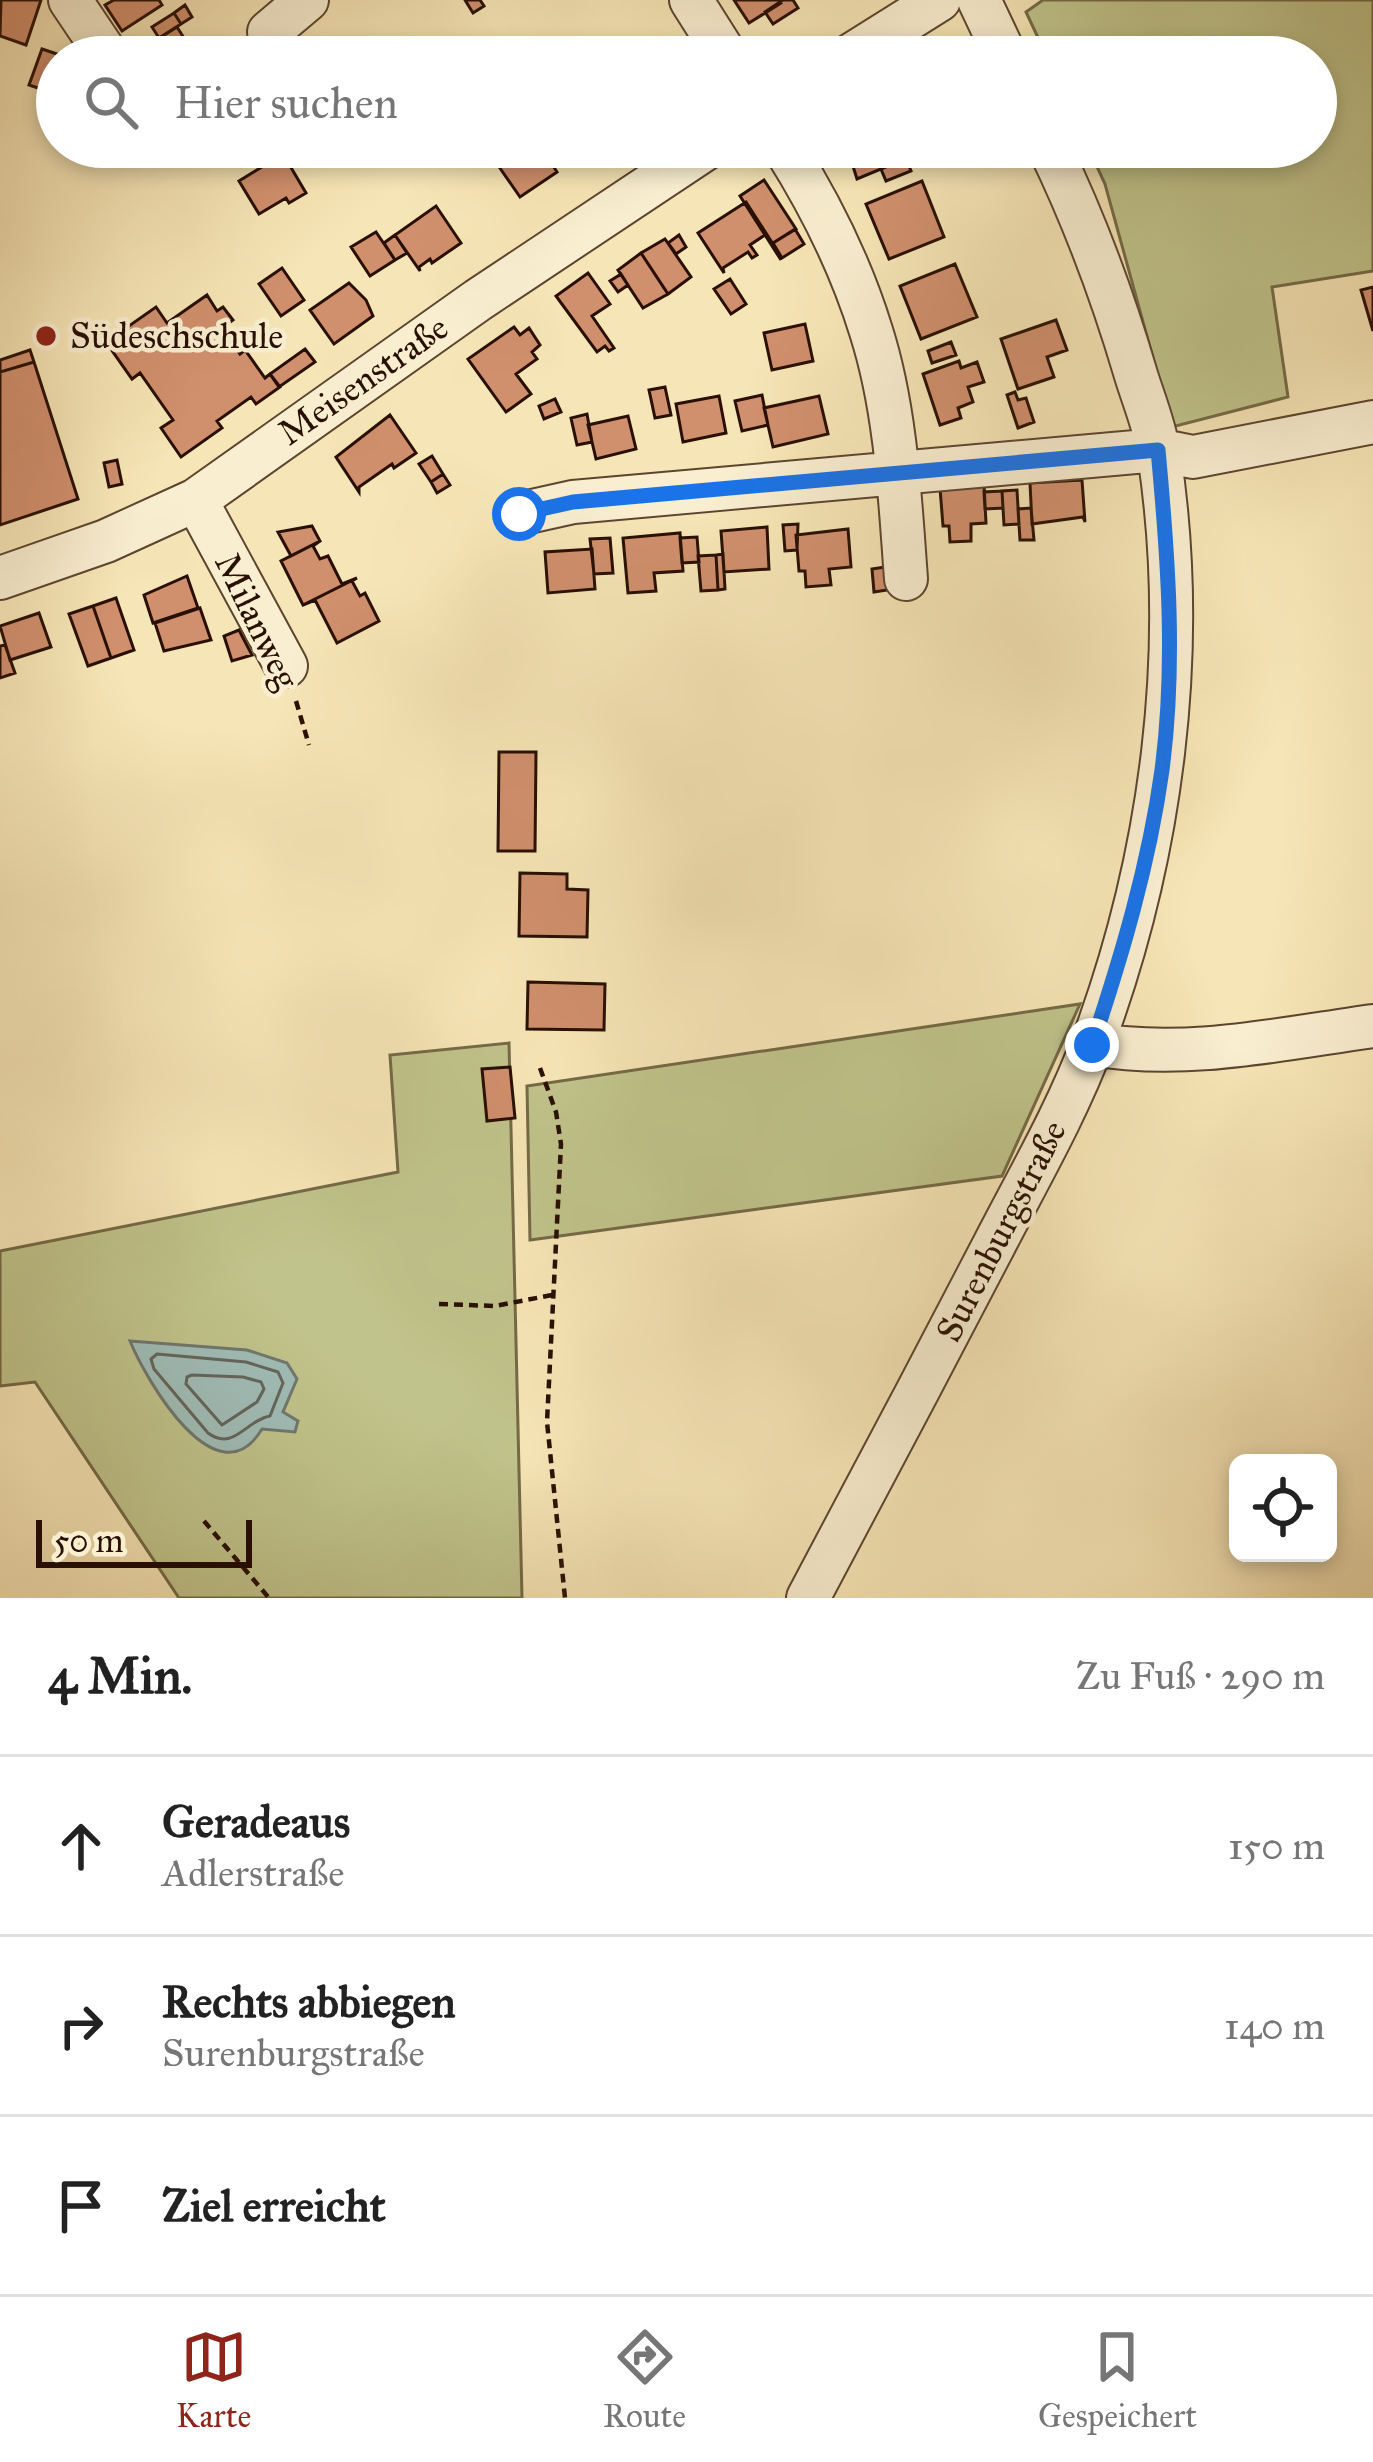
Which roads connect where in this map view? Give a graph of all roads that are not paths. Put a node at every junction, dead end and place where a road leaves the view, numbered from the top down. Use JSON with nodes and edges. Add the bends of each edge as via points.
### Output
{"nodes":[{"id":1,"x":70,"y":0,"type":"edge"},
{"id":2,"x":307,"y":0,"type":"edge"},
{"id":3,"x":691,"y":0,"type":"edge"},
{"id":4,"x":939,"y":0,"type":"edge"},
{"id":5,"x":979,"y":0,"type":"edge"},
{"id":6,"x":269,"y":32,"type":"dead end"},
{"id":7,"x":94,"y":36,"type":"edge"},
{"id":8,"x":714,"y":36,"type":"edge"},
{"id":9,"x":882,"y":36,"type":"edge"},
{"id":10,"x":996,"y":36,"type":"edge"},
{"id":11,"x":676,"y":168,"type":"edge"},
{"id":12,"x":797,"y":168,"type":"edge"},
{"id":13,"x":1059,"y":168,"type":"edge"},
{"id":14,"x":1373,"y":422,"type":"edge"},
{"id":15,"x":1158,"y":450,"type":"junction"},
{"id":16,"x":898,"y":471,"type":"junction"},
{"id":17,"x":196,"y":500,"type":"junction"},
{"id":18,"x":519,"y":514,"type":"dead end"},
{"id":19,"x":0,"y":578,"type":"edge"},
{"id":20,"x":906,"y":579,"type":"dead end"},
{"id":21,"x":286,"y":666,"type":"road end"},
{"id":22,"x":1373,"y":1026,"type":"edge"},
{"id":23,"x":1092,"y":1045,"type":"junction"},
{"id":24,"x":808,"y":1598,"type":"edge"}],
"edges":[{"from":1,"to":7,"type":"street"},
{"from":2,"to":6,"type":"street"},
{"from":3,"to":8,"type":"street"},
{"from":4,"to":9,"type":"street"},
{"from":5,"to":10,"type":"street"},
{"from":11,"to":17,"type":"street","name":"Meisenstraße"},
{"from":12,"to":16,"type":"street","via":[[872,332]]},
{"from":13,"to":15,"type":"street","name":"Surenburgstraße","via":[[1088,233]]},
{"from":14,"to":15,"type":"street","via":[[1193,457]]},
{"from":15,"to":16,"type":"street"},
{"from":15,"to":23,"type":"street","name":"Surenburgstraße","via":[[1170,673],[1162,770],[1140,886]]},
{"from":16,"to":18,"type":"street"},
{"from":16,"to":20,"type":"street"},
{"from":17,"to":19,"type":"street","name":"Meisenstraße"},
{"from":17,"to":21,"type":"street","name":"Milanweg"},
{"from":22,"to":23,"type":"street","via":[[1201,1049]]},
{"from":23,"to":24,"type":"street","name":"Surenburgstraße"}]}
